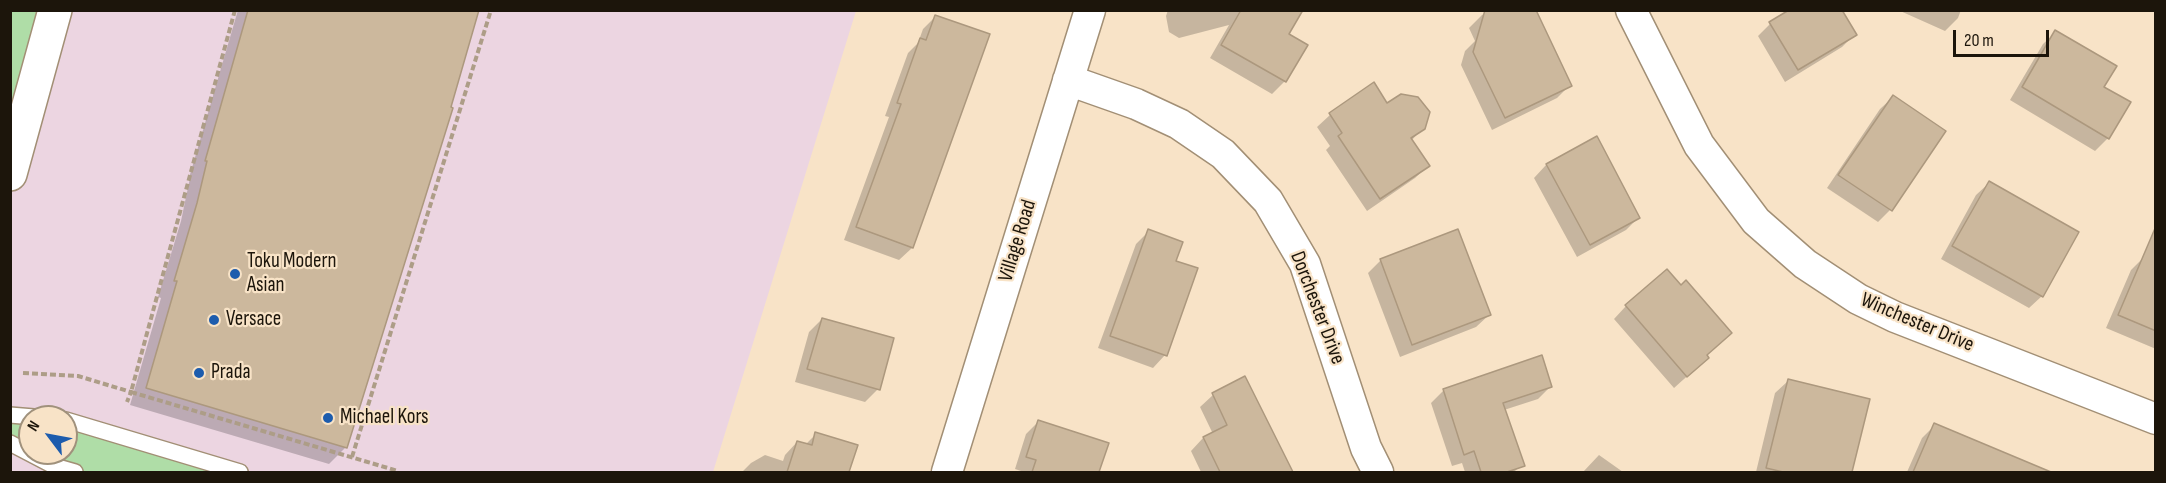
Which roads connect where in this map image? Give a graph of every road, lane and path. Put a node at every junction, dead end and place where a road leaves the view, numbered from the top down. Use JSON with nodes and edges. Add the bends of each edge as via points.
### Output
{"nodes":[{"id":1,"x":55,"y":10,"type":"edge"},
{"id":2,"x":235,"y":10,"type":"edge"},
{"id":3,"x":491,"y":10,"type":"edge"},
{"id":4,"x":1090,"y":10,"type":"edge"},
{"id":5,"x":1631,"y":10,"type":"edge"},
{"id":6,"x":1068,"y":80,"type":"junction"},
{"id":7,"x":10,"y":174,"type":"edge"},
{"id":8,"x":23,"y":372,"type":"dead end"},
{"id":9,"x":131,"y":392,"type":"junction"},
{"id":10,"x":127,"y":402,"type":"dead end"},
{"id":11,"x":2156,"y":419,"type":"edge"},
{"id":12,"x":78,"y":424,"type":"edge"},
{"id":13,"x":10,"y":444,"type":"edge"},
{"id":14,"x":352,"y":457,"type":"junction"},
{"id":15,"x":398,"y":471,"type":"dead end"},
{"id":16,"x":75,"y":472,"type":"edge"},
{"id":17,"x":240,"y":472,"type":"edge"},
{"id":18,"x":946,"y":472,"type":"edge"},
{"id":19,"x":1378,"y":472,"type":"edge"}],
"edges":[{"from":1,"to":7,"type":"main road"},
{"from":2,"to":9,"type":"path"},
{"from":3,"to":14,"type":"path"},
{"from":4,"to":6,"type":"street","name":"Village Road"},
{"from":5,"to":11,"type":"street","name":"Winchester Drive","via":[[1698,145],[1756,220],[1805,264],[1858,299],[1895,317]]},
{"from":6,"to":18,"type":"street","name":"Village Road"},
{"from":6,"to":19,"type":"street","name":"Dorchester Drive","via":[[1179,124],[1222,153],[1269,201],[1305,264],[1366,448]]},
{"from":8,"to":9,"type":"path","via":[[78,376]]},
{"from":9,"to":10,"type":"path"},
{"from":9,"to":14,"type":"path"},
{"from":12,"to":17,"type":"lane"},
{"from":13,"to":16,"type":"lane"},
{"from":14,"to":15,"type":"path"}]}
